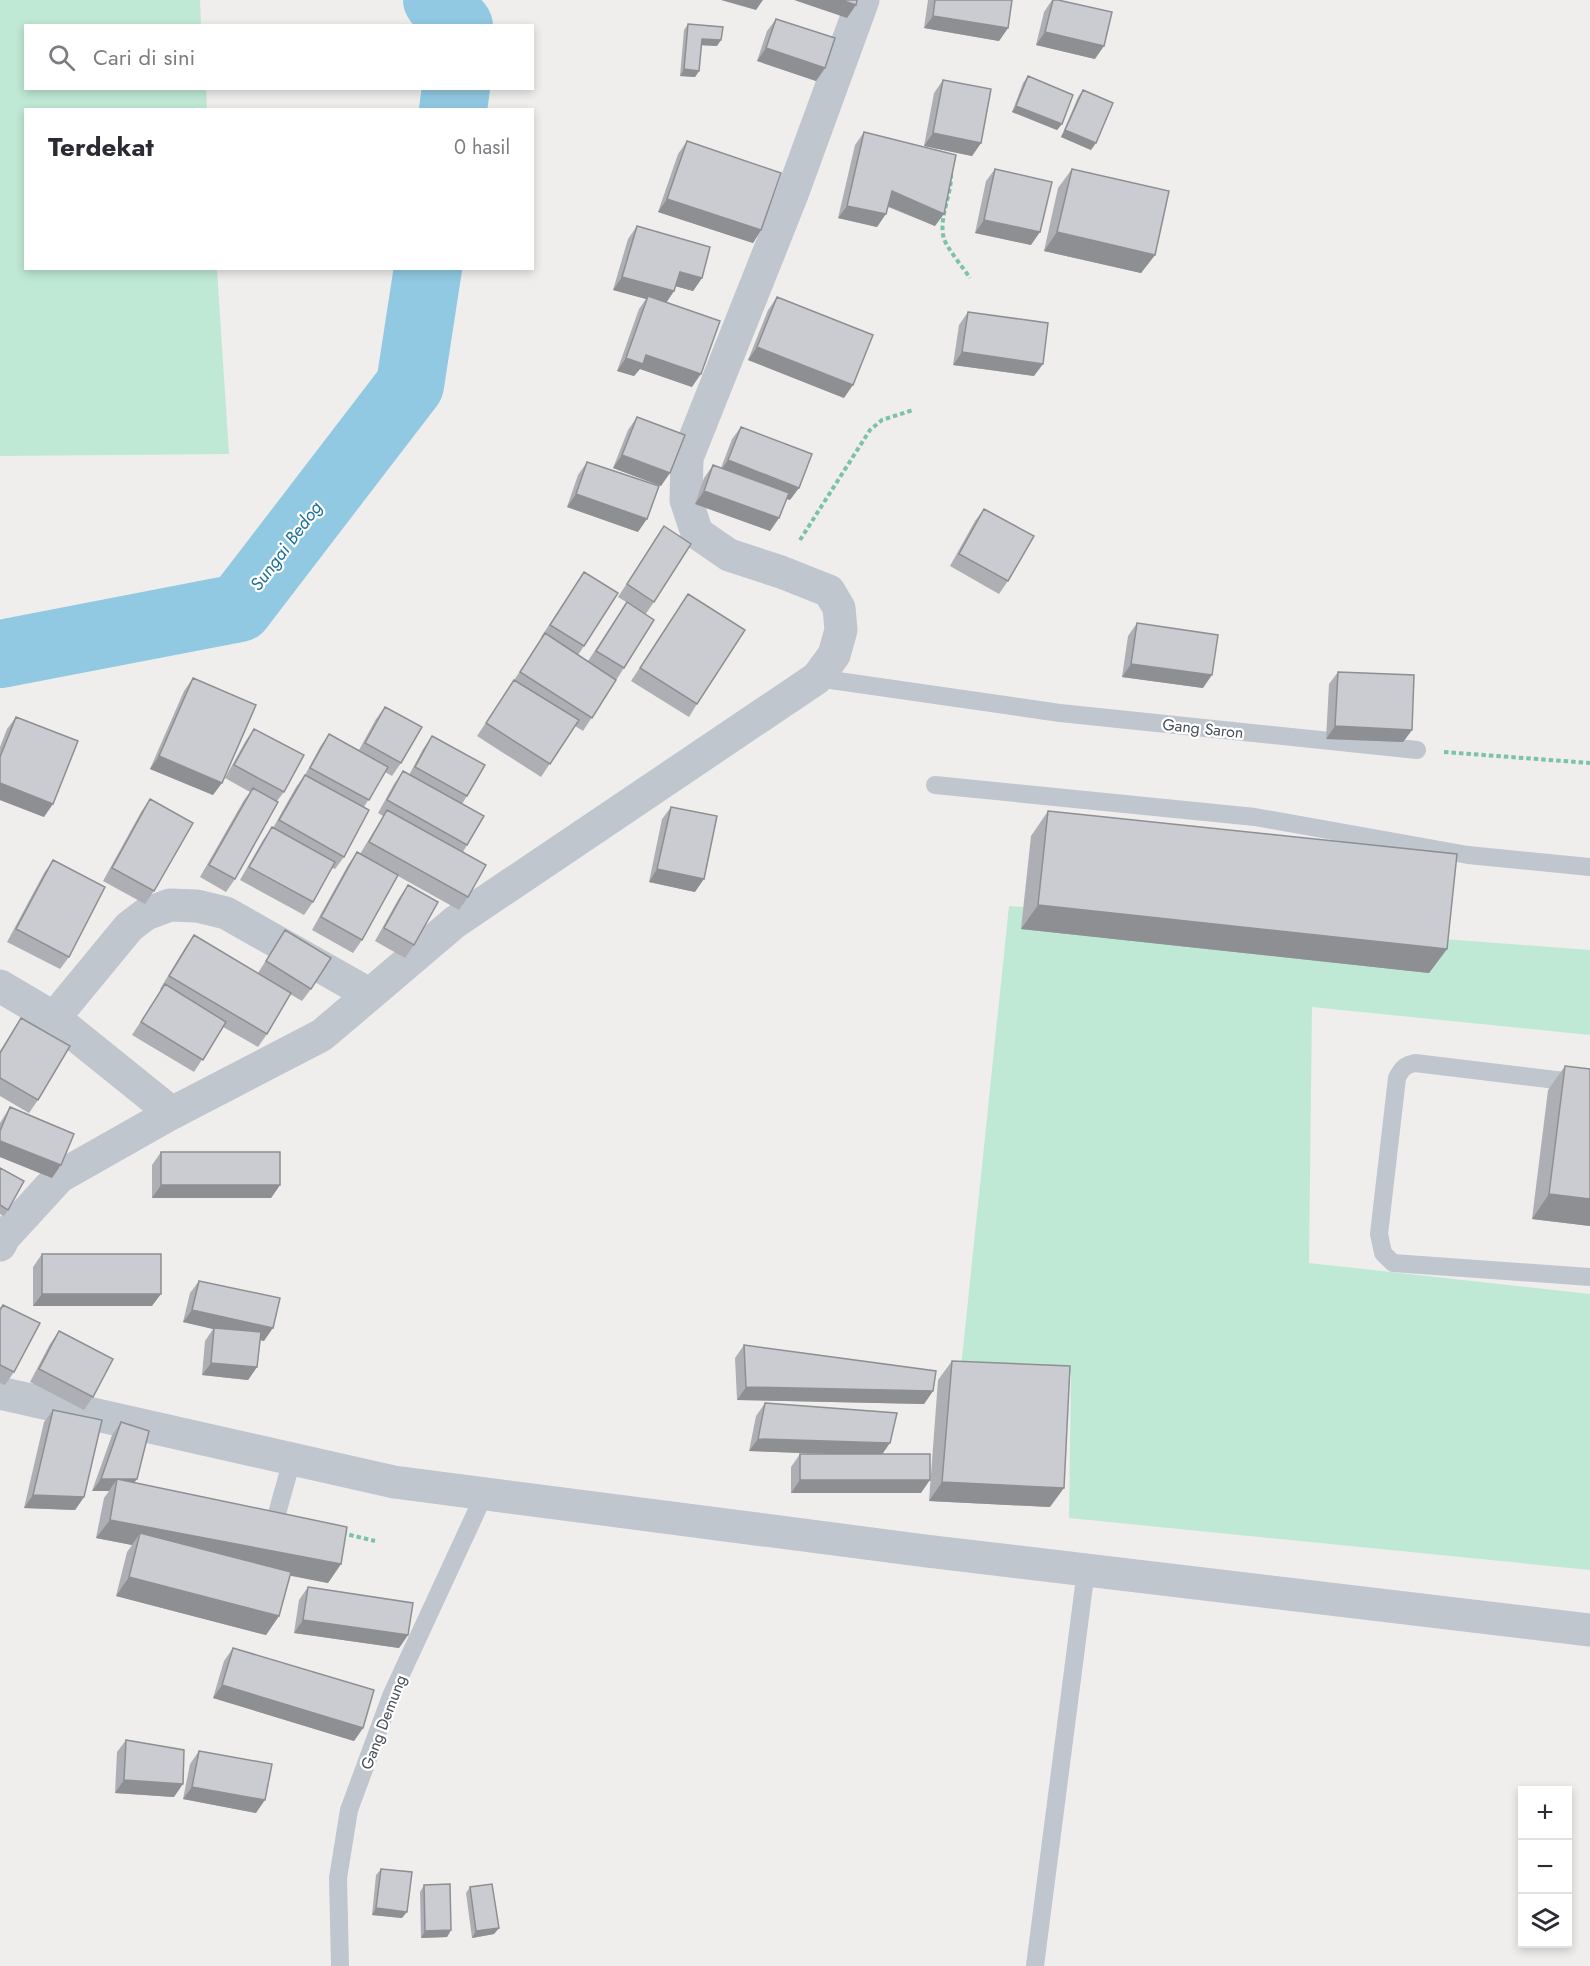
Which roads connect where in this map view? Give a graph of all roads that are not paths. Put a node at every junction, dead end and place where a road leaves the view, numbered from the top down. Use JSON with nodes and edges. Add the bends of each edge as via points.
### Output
{"nodes":[{"id":1,"x":862,"y":0,"type":"edge"},
{"id":2,"x":817,"y":678,"type":"junction"},
{"id":3,"x":1417,"y":750,"type":"road end"},
{"id":4,"x":935,"y":785,"type":"dead end"},
{"id":5,"x":1590,"y":867,"type":"edge"},
{"id":6,"x":0,"y":986,"type":"edge"},
{"id":7,"x":369,"y":994,"type":"junction"},
{"id":8,"x":54,"y":1018,"type":"junction"},
{"id":9,"x":1590,"y":1083,"type":"edge"},
{"id":10,"x":172,"y":1113,"type":"junction"},
{"id":11,"x":0,"y":1245,"type":"edge"},
{"id":12,"x":1590,"y":1277,"type":"edge"},
{"id":13,"x":0,"y":1393,"type":"edge"},
{"id":14,"x":292,"y":1460,"type":"junction"},
{"id":15,"x":485,"y":1493,"type":"junction"},
{"id":16,"x":276,"y":1517,"type":"edge"},
{"id":17,"x":1086,"y":1570,"type":"junction"},
{"id":18,"x":1590,"y":1630,"type":"edge"},
{"id":19,"x":340,"y":1966,"type":"edge"},
{"id":20,"x":1035,"y":1966,"type":"edge"}],
"edges":[{"from":1,"to":2,"type":"street","via":[[791,197],[687,459],[686,500],[696,533],[729,555],[830,591],[839,608],[840,630],[834,655]]},
{"from":2,"to":3,"type":"lane","name":"Gang Saron","via":[[1060,713]]},
{"from":2,"to":7,"type":"street","via":[[455,922]]},
{"from":4,"to":5,"type":"lane","via":[[1255,817],[1468,855]]},
{"from":6,"to":8,"type":"street"},
{"from":7,"to":8,"type":"street","via":[[226,913],[170,905],[129,927]]},
{"from":7,"to":10,"type":"street","via":[[322,1035]]},
{"from":8,"to":10,"type":"street"},
{"from":9,"to":12,"type":"lane","via":[[1407,1064],[1398,1078],[1379,1233],[1383,1253],[1393,1263]]},
{"from":10,"to":11,"type":"street","via":[[59,1177]]},
{"from":13,"to":14,"type":"street"},
{"from":14,"to":15,"type":"street","via":[[394,1482]]},
{"from":14,"to":16,"type":"lane"},
{"from":15,"to":17,"type":"street"},
{"from":15,"to":19,"type":"lane","name":"Gang Demung","via":[[391,1696],[349,1810],[338,1878]]},
{"from":17,"to":18,"type":"street"},
{"from":17,"to":20,"type":"lane"}]}
